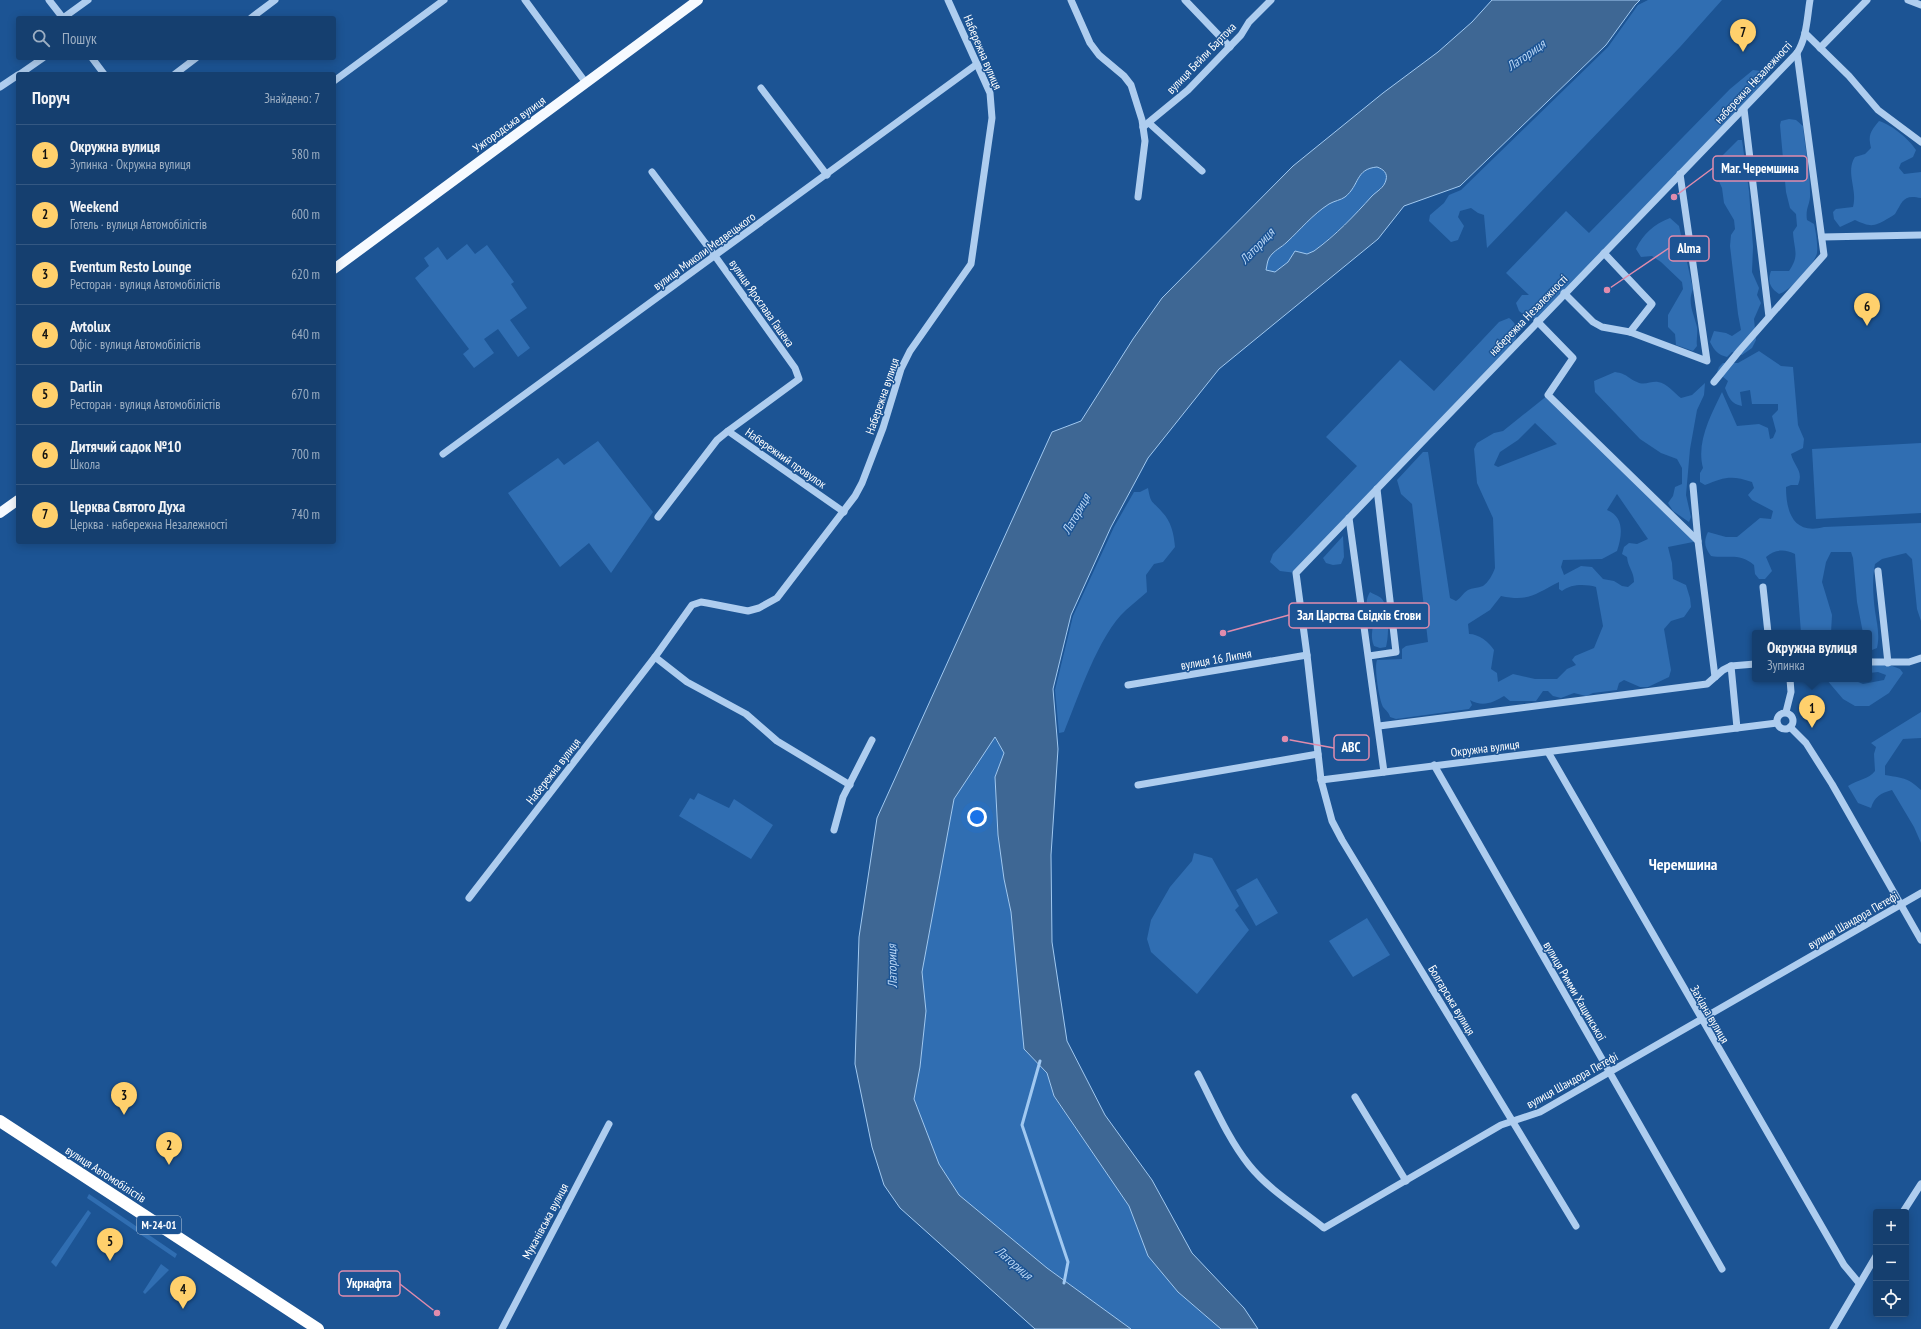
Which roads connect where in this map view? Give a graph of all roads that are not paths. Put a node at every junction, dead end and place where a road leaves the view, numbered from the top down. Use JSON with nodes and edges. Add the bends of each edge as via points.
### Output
{"nodes":[{"id":1,"x":49,"y":0,"type":"edge"},
{"id":2,"x":88,"y":0,"type":"edge"},
{"id":3,"x":275,"y":0,"type":"edge"},
{"id":4,"x":444,"y":0,"type":"edge"},
{"id":5,"x":525,"y":0,"type":"edge"},
{"id":6,"x":698,"y":0,"type":"edge"},
{"id":7,"x":948,"y":0,"type":"edge"},
{"id":8,"x":1071,"y":0,"type":"edge"},
{"id":9,"x":1185,"y":0,"type":"edge"},
{"id":10,"x":1271,"y":0,"type":"edge"},
{"id":11,"x":1810,"y":0,"type":"edge"},
{"id":12,"x":1867,"y":0,"type":"edge"},
{"id":13,"x":1908,"y":0,"type":"edge"},
{"id":14,"x":1921,"y":5,"type":"edge"},
{"id":15,"x":61,"y":16,"type":"edge"},
{"id":16,"x":66,"y":16,"type":"edge"},
{"id":17,"x":254,"y":16,"type":"edge"},
{"id":18,"x":1805,"y":33,"type":"junction"},
{"id":19,"x":1230,"y":47,"type":"junction"},
{"id":20,"x":1820,"y":48,"type":"junction"},
{"id":21,"x":1797,"y":53,"type":"junction"},
{"id":22,"x":41,"y":60,"type":"edge"},
{"id":23,"x":94,"y":60,"type":"edge"},
{"id":24,"x":193,"y":60,"type":"edge"},
{"id":25,"x":977,"y":64,"type":"junction"},
{"id":26,"x":23,"y":72,"type":"edge"},
{"id":27,"x":102,"y":72,"type":"edge"},
{"id":28,"x":178,"y":72,"type":"edge"},
{"id":29,"x":16,"y":77,"type":"edge"},
{"id":30,"x":336,"y":80,"type":"edge"},
{"id":31,"x":586,"y":83,"type":"junction"},
{"id":32,"x":0,"y":87,"type":"edge"},
{"id":33,"x":761,"y":88,"type":"dead end"},
{"id":34,"x":1744,"y":109,"type":"junction"},
{"id":35,"x":1146,"y":125,"type":"junction"},
{"id":36,"x":1921,"y":142,"type":"edge"},
{"id":37,"x":1202,"y":171,"type":"dead end"},
{"id":38,"x":652,"y":172,"type":"dead end"},
{"id":39,"x":1680,"y":174,"type":"junction"},
{"id":40,"x":827,"y":176,"type":"junction"},
{"id":41,"x":1138,"y":198,"type":"dead end"},
{"id":42,"x":1921,"y":235,"type":"edge"},
{"id":43,"x":1822,"y":237,"type":"junction"},
{"id":44,"x":1604,"y":253,"type":"junction"},
{"id":45,"x":715,"y":256,"type":"junction"},
{"id":46,"x":336,"y":268,"type":"edge"},
{"id":47,"x":1564,"y":293,"type":"junction"},
{"id":48,"x":1769,"y":317,"type":"junction"},
{"id":49,"x":1537,"y":322,"type":"junction"},
{"id":50,"x":1630,"y":332,"type":"junction"},
{"id":51,"x":1714,"y":382,"type":"dead end"},
{"id":52,"x":728,"y":431,"type":"junction"},
{"id":53,"x":443,"y":454,"type":"dead end"},
{"id":54,"x":1693,"y":486,"type":"dead end"},
{"id":55,"x":1377,"y":490,"type":"junction"},
{"id":56,"x":16,"y":501,"type":"edge"},
{"id":57,"x":844,"y":512,"type":"junction"},
{"id":58,"x":0,"y":513,"type":"edge"},
{"id":59,"x":658,"y":517,"type":"dead end"},
{"id":60,"x":1349,"y":518,"type":"junction"},
{"id":61,"x":1698,"y":541,"type":"junction"},
{"id":62,"x":1878,"y":570,"type":"dead end"},
{"id":63,"x":1763,"y":587,"type":"dead end"},
{"id":64,"x":1768,"y":630,"type":"edge"},
{"id":65,"x":1307,"y":655,"type":"junction"},
{"id":66,"x":1369,"y":656,"type":"junction"},
{"id":67,"x":655,"y":657,"type":"junction"},
{"id":68,"x":1921,"y":658,"type":"edge"},
{"id":69,"x":1872,"y":662,"type":"edge"},
{"id":70,"x":1888,"y":663,"type":"junction"},
{"id":71,"x":1752,"y":664,"type":"edge"},
{"id":72,"x":1731,"y":666,"type":"junction"},
{"id":73,"x":1715,"y":677,"type":"junction"},
{"id":74,"x":1790,"y":682,"type":"edge"},
{"id":75,"x":1128,"y":685,"type":"dead end"},
{"id":76,"x":1786,"y":712,"type":"junction"},
{"id":77,"x":1777,"y":723,"type":"junction"},
{"id":78,"x":1379,"y":726,"type":"junction"},
{"id":79,"x":1790,"y":727,"type":"junction"},
{"id":80,"x":1738,"y":728,"type":"junction"},
{"id":81,"x":872,"y":740,"type":"dead end"},
{"id":82,"x":1548,"y":752,"type":"junction"},
{"id":83,"x":1318,"y":754,"type":"junction"},
{"id":84,"x":1434,"y":765,"type":"junction"},
{"id":85,"x":1384,"y":772,"type":"junction"},
{"id":86,"x":1321,"y":780,"type":"junction"},
{"id":87,"x":850,"y":785,"type":"junction"},
{"id":88,"x":1138,"y":785,"type":"dead end"},
{"id":89,"x":834,"y":830,"type":"dead end"},
{"id":90,"x":1921,"y":893,"type":"edge"},
{"id":91,"x":469,"y":898,"type":"dead end"},
{"id":92,"x":1901,"y":904,"type":"junction"},
{"id":93,"x":1921,"y":940,"type":"edge"},
{"id":94,"x":1701,"y":1020,"type":"junction"},
{"id":95,"x":1608,"y":1073,"type":"junction"},
{"id":96,"x":1198,"y":1074,"type":"dead end"},
{"id":97,"x":1355,"y":1096,"type":"dead end"},
{"id":98,"x":0,"y":1121,"type":"edge"},
{"id":99,"x":1513,"y":1121,"type":"junction"},
{"id":100,"x":609,"y":1124,"type":"dead end"},
{"id":101,"x":1406,"y":1181,"type":"junction"},
{"id":102,"x":1921,"y":1184,"type":"edge"},
{"id":103,"x":1906,"y":1209,"type":"edge"},
{"id":104,"x":1576,"y":1226,"type":"dead end"},
{"id":105,"x":1873,"y":1261,"type":"edge"},
{"id":106,"x":1722,"y":1269,"type":"dead end"},
{"id":107,"x":1859,"y":1284,"type":"junction"},
{"id":108,"x":318,"y":1329,"type":"edge"},
{"id":109,"x":502,"y":1329,"type":"edge"},
{"id":110,"x":1833,"y":1329,"type":"edge"}],
"edges":[{"from":1,"to":15,"type":"street"},
{"from":2,"to":16,"type":"street"},
{"from":3,"to":17,"type":"street"},
{"from":4,"to":30,"type":"street"},
{"from":5,"to":31,"type":"street"},
{"from":6,"to":31,"type":"main road","name":"Ужгородська вулиця"},
{"from":7,"to":25,"type":"street","name":"Набережна вулиця"},
{"from":8,"to":35,"type":"street","via":[[1090,42],[1099,55],[1131,85]]},
{"from":9,"to":19,"type":"street"},
{"from":10,"to":19,"type":"street","name":"вулиця Бейли Бартока","via":[[1249,22]]},
{"from":11,"to":18,"type":"street","name":"набережна Незалежності"},
{"from":12,"to":20,"type":"street"},
{"from":13,"to":14,"type":"street"},
{"from":18,"to":20,"type":"street"},
{"from":18,"to":21,"type":"street","name":"набережна Незалежності"},
{"from":19,"to":35,"type":"street","name":"вулиця Бейли Бартока","via":[[1188,90]]},
{"from":20,"to":36,"type":"street","via":[[1849,76],[1878,110]]},
{"from":21,"to":34,"type":"street","name":"набережна Незалежності"},
{"from":21,"to":43,"type":"street"},
{"from":22,"to":26,"type":"street"},
{"from":23,"to":27,"type":"street"},
{"from":24,"to":28,"type":"street"},
{"from":25,"to":40,"type":"street","name":"вулиця Миколи Медвецького"},
{"from":25,"to":57,"type":"street","name":"Набережна вулиця","via":[[990,93],[992,118],[971,264],[910,351],[901,369],[862,483]]},
{"from":29,"to":32,"type":"street"},
{"from":31,"to":46,"type":"main road","name":"Ужгородська вулиця"},
{"from":33,"to":40,"type":"street"},
{"from":34,"to":39,"type":"street","name":"набережна Незалежності"},
{"from":34,"to":48,"type":"street"},
{"from":35,"to":37,"type":"street"},
{"from":35,"to":41,"type":"street"},
{"from":38,"to":45,"type":"street","name":"вулиця Ярослава Гашека"},
{"from":39,"to":44,"type":"street","name":"набережна Незалежності"},
{"from":39,"to":50,"type":"street","via":[[1706,361]]},
{"from":40,"to":45,"type":"street","name":"вулиця Миколи Медвецького"},
{"from":42,"to":43,"type":"street"},
{"from":43,"to":48,"type":"street","via":[[1824,255]]},
{"from":44,"to":47,"type":"street","name":"набережна Незалежності"},
{"from":44,"to":50,"type":"street","via":[[1652,304]]},
{"from":45,"to":52,"type":"street","name":"вулиця Ярослава Гашека","via":[[795,368],[799,379]]},
{"from":45,"to":53,"type":"street","name":"вулиця Миколи Медвецького"},
{"from":47,"to":49,"type":"street","name":"набережна Незалежності"},
{"from":47,"to":50,"type":"street","via":[[1593,322],[1602,327]]},
{"from":48,"to":51,"type":"street"},
{"from":49,"to":55,"type":"street","name":"набережна Незалежності"},
{"from":49,"to":61,"type":"street","via":[[1573,358],[1548,395]]},
{"from":52,"to":57,"type":"street","name":"Набережний провулок"},
{"from":52,"to":59,"type":"street","name":"Набережний провулок","via":[[717,440]]},
{"from":54,"to":61,"type":"street"},
{"from":55,"to":60,"type":"street","name":"набережна Незалежності"},
{"from":55,"to":66,"type":"street","via":[[1396,652]]},
{"from":56,"to":58,"type":"main road"},
{"from":57,"to":67,"type":"street","name":"Набережна вулиця","via":[[777,598],[748,611],[707,602],[692,606]]},
{"from":60,"to":65,"type":"street","name":"набережна Незалежності","via":[[1296,573]]},
{"from":60,"to":66,"type":"street"},
{"from":61,"to":73,"type":"street"},
{"from":62,"to":70,"type":"street"},
{"from":63,"to":64,"type":"street"},
{"from":65,"to":75,"type":"street","name":"вулиця 16 Липня"},
{"from":65,"to":83,"type":"street"},
{"from":66,"to":78,"type":"street"},
{"from":67,"to":87,"type":"street","via":[[686,682],[746,714],[777,741]]},
{"from":67,"to":91,"type":"street","name":"Набережна вулиця"},
{"from":68,"to":70,"type":"street","via":[[1909,662]]},
{"from":69,"to":70,"type":"street"},
{"from":71,"to":72,"type":"street"},
{"from":72,"to":73,"type":"street"},
{"from":72,"to":80,"type":"street"},
{"from":73,"to":78,"type":"street","via":[[1707,684]]},
{"from":74,"to":76,"type":"street","via":[[1791,692]]},
{"from":76,"to":77,"type":"street","via":[[1779,715]]},
{"from":76,"to":79,"type":"street","via":[[1793,720]]},
{"from":77,"to":79,"type":"street","name":"Окружна вулиця","via":[[1782,729]]},
{"from":77,"to":80,"type":"street","name":"Окружна вулиця"},
{"from":78,"to":85,"type":"street"},
{"from":79,"to":92,"type":"street","name":"Окружна вулиця","via":[[1806,742]]},
{"from":80,"to":82,"type":"street","name":"Окружна вулиця"},
{"from":81,"to":87,"type":"street"},
{"from":82,"to":84,"type":"street","name":"Окружна вулиця"},
{"from":82,"to":94,"type":"street","name":"Західна вулиця"},
{"from":83,"to":86,"type":"street"},
{"from":83,"to":88,"type":"street"},
{"from":84,"to":85,"type":"street","name":"Окружна вулиця"},
{"from":84,"to":95,"type":"street","name":"вулиця Римми Хащинської"},
{"from":85,"to":86,"type":"street","name":"Окружна вулиця"},
{"from":86,"to":99,"type":"street","name":"Болгарська вулиця","via":[[1332,821],[1342,840]]},
{"from":87,"to":89,"type":"street"},
{"from":90,"to":92,"type":"street","name":"вулиця Шандора Петефі"},
{"from":92,"to":93,"type":"street","name":"Окружна вулиця"},
{"from":92,"to":94,"type":"street","name":"вулиця Шандора Петефі"},
{"from":94,"to":95,"type":"street","name":"вулиця Шандора Петефі"},
{"from":94,"to":107,"type":"street","name":"Західна вулиця","via":[[1844,1265]]},
{"from":95,"to":99,"type":"street","name":"вулиця Шандора Петефі","via":[[1540,1112]]},
{"from":95,"to":106,"type":"street","name":"вулиця Римми Хащинської"},
{"from":96,"to":101,"type":"street","name":"вулиця Шандора Петефі","via":[[1248,1165],[1324,1228]]},
{"from":97,"to":101,"type":"street"},
{"from":98,"to":108,"type":"highway","name":"вулиця Автомобілістів","number":"М-24-01"},
{"from":99,"to":101,"type":"street","name":"вулиця Шандора Петефі","via":[[1501,1125]]},
{"from":99,"to":104,"type":"street","name":"Болгарська вулиця"},
{"from":100,"to":109,"type":"street","name":"Мукачівська вулиця"},
{"from":102,"to":103,"type":"street"},
{"from":105,"to":107,"type":"street"},
{"from":107,"to":110,"type":"street"}]}
